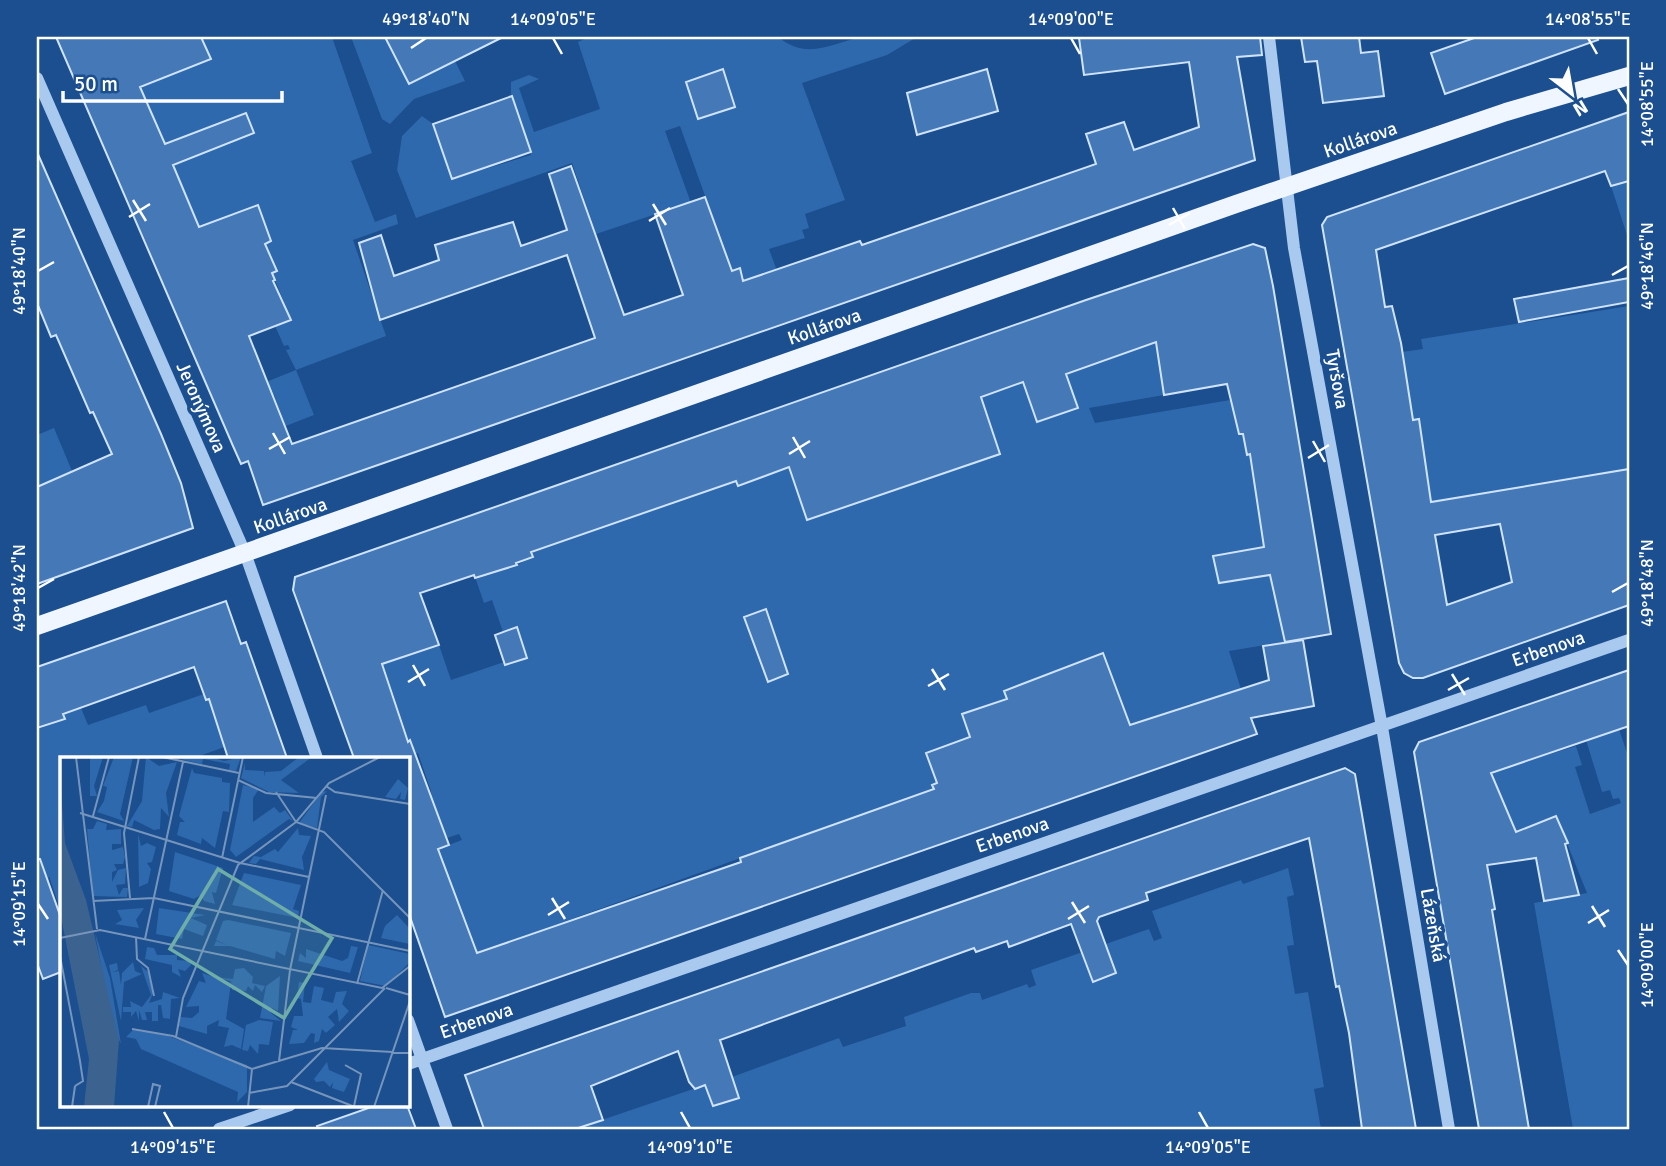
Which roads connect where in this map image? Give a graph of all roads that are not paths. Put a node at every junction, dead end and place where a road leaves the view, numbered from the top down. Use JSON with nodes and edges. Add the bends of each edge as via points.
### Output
{"nodes":[{"id":1,"x":1269,"y":37,"type":"edge"},
{"id":2,"x":1629,"y":76,"type":"edge"},
{"id":3,"x":37,"y":78,"type":"edge"},
{"id":4,"x":1287,"y":187,"type":"junction"},
{"id":5,"x":245,"y":553,"type":"junction"},
{"id":6,"x":37,"y":626,"type":"edge"},
{"id":7,"x":1629,"y":640,"type":"edge"},
{"id":8,"x":1382,"y":727,"type":"junction"},
{"id":9,"x":317,"y":757,"type":"edge"},
{"id":10,"x":410,"y":1026,"type":"edge"},
{"id":11,"x":421,"y":1059,"type":"junction"},
{"id":12,"x":410,"y":1063,"type":"edge"},
{"id":13,"x":287,"y":1106,"type":"edge"},
{"id":14,"x":219,"y":1129,"type":"edge"},
{"id":15,"x":447,"y":1129,"type":"edge"},
{"id":16,"x":1449,"y":1129,"type":"edge"}],
"edges":[{"from":1,"to":4,"type":"street","name":"Tyršova"},
{"from":2,"to":4,"type":"main road","name":"Kollárova","via":[[1506,112]]},
{"from":3,"to":5,"type":"street","name":"Jeronýmova"},
{"from":4,"to":5,"type":"main road","name":"Kollárova"},
{"from":4,"to":8,"type":"street","name":"Tyršova","via":[[1294,248]]},
{"from":5,"to":6,"type":"main road","name":"Kollárova"},
{"from":5,"to":9,"type":"street","name":"Jeronýmova"},
{"from":7,"to":8,"type":"street","name":"Erbenova"},
{"from":8,"to":11,"type":"street","name":"Erbenova"},
{"from":8,"to":16,"type":"street","name":"Lázeňská"},
{"from":10,"to":11,"type":"street"},
{"from":11,"to":12,"type":"street","name":"Erbenova"},
{"from":11,"to":15,"type":"street"},
{"from":13,"to":14,"type":"street"}]}
